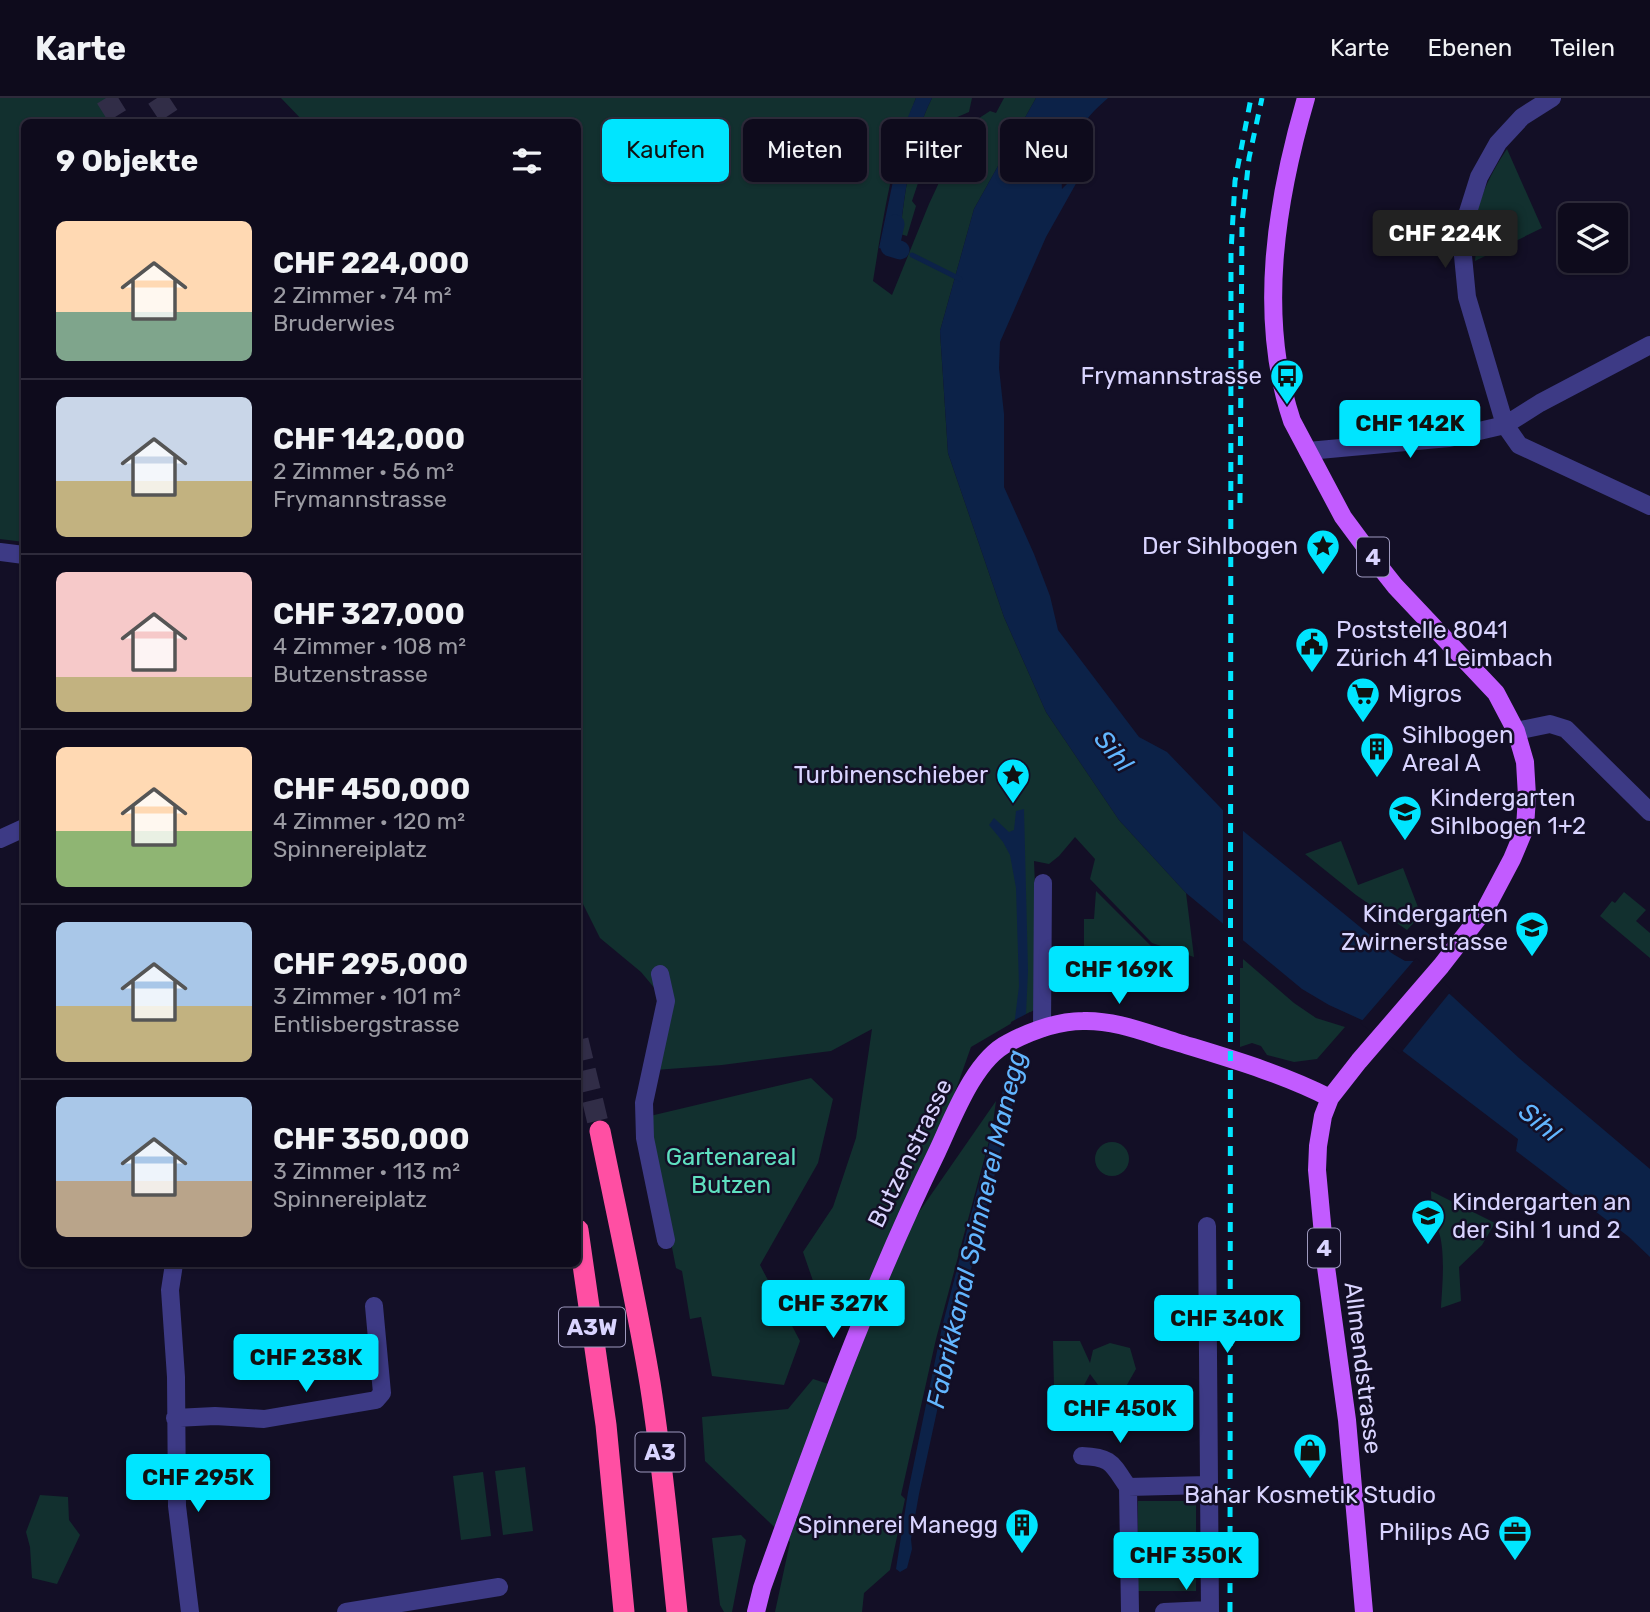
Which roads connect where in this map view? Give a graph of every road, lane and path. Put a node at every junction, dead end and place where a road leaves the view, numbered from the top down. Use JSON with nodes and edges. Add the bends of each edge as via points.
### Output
{"nodes":[{"id":1,"x":1306,"y":98,"type":"edge"},
{"id":2,"x":1552,"y":98,"type":"edge"},
{"id":3,"x":1650,"y":345,"type":"edge"},
{"id":4,"x":1505,"y":425,"type":"junction"},
{"id":5,"x":1308,"y":452,"type":"junction"},
{"id":6,"x":1650,"y":506,"type":"edge"},
{"id":7,"x":0,"y":552,"type":"edge"},
{"id":8,"x":21,"y":555,"type":"edge"},
{"id":9,"x":1516,"y":731,"type":"junction"},
{"id":10,"x":1650,"y":812,"type":"edge"},
{"id":11,"x":21,"y":829,"type":"edge"},
{"id":12,"x":0,"y":839,"type":"edge"},
{"id":13,"x":1043,"y":883,"type":"dead end"},
{"id":14,"x":660,"y":974,"type":"dead end"},
{"id":15,"x":1037,"y":1030,"type":"junction"},
{"id":16,"x":1329,"y":1098,"type":"junction"},
{"id":17,"x":600,"y":1131,"type":"tunnel mouth"},
{"id":18,"x":1207,"y":1226,"type":"dead end"},
{"id":19,"x":666,"y":1240,"type":"dead end"},
{"id":20,"x":581,"y":1251,"type":"edge"},
{"id":21,"x":174,"y":1267,"type":"edge"},
{"id":22,"x":374,"y":1306,"type":"dead end"},
{"id":23,"x":175,"y":1418,"type":"junction"},
{"id":24,"x":1082,"y":1455,"type":"dead end"},
{"id":25,"x":1208,"y":1485,"type":"junction"},
{"id":26,"x":1128,"y":1487,"type":"junction"},
{"id":27,"x":499,"y":1587,"type":"dead end"},
{"id":28,"x":1209,"y":1611,"type":"edge"},
{"id":29,"x":190,"y":1612,"type":"edge"},
{"id":30,"x":345,"y":1612,"type":"edge"},
{"id":31,"x":624,"y":1612,"type":"edge"},
{"id":32,"x":677,"y":1612,"type":"edge"},
{"id":33,"x":756,"y":1612,"type":"edge"},
{"id":34,"x":1130,"y":1612,"type":"edge"},
{"id":35,"x":1164,"y":1612,"type":"edge"},
{"id":36,"x":1364,"y":1612,"type":"edge"}],
"edges":[{"from":1,"to":5,"type":"main road","number":"4","via":[[1290,152],[1279,217],[1274,343],[1287,406]]},
{"from":2,"to":4,"type":"street","via":[[1522,117],[1498,143],[1479,177],[1468,212],[1463,256],[1467,297]]},
{"from":3,"to":4,"type":"street"},
{"from":4,"to":5,"type":"street","via":[[1449,438]]},
{"from":4,"to":6,"type":"street","via":[[1520,445]]},
{"from":5,"to":9,"type":"main road","number":"4","via":[[1343,517],[1380,567],[1496,693]]},
{"from":7,"to":8,"type":"street"},
{"from":9,"to":10,"type":"street","via":[[1550,724],[1566,729]]},
{"from":9,"to":16,"type":"main road","name":"Allmendstrasse","number":"4","via":[[1525,762],[1527,796],[1525,828],[1512,859],[1486,908]]},
{"from":11,"to":12,"type":"street"},
{"from":13,"to":15,"type":"street"},
{"from":14,"to":19,"type":"street","via":[[666,1001],[644,1103],[649,1159]]},
{"from":15,"to":16,"type":"main road","name":"Butzenstrasse","via":[[1085,1021],[1114,1024],[1255,1067]]},
{"from":15,"to":33,"type":"main road","name":"Butzenstrasse","via":[[992,1054],[967,1090],[897,1232],[815,1438]]},
{"from":16,"to":36,"type":"main road","name":"Allmendstrasse","number":"4","via":[[1320,1129],[1317,1170]]},
{"from":17,"to":32,"type":"highway","number":"A3","via":[[650,1383]]},
{"from":18,"to":25,"type":"street"},
{"from":20,"to":31,"type":"highway","number":"A3W","via":[[606,1425]]},
{"from":21,"to":23,"type":"street","via":[[170,1290]]},
{"from":22,"to":23,"type":"street","via":[[382,1393],[376,1400],[264,1419]]},
{"from":23,"to":29,"type":"street","via":[[177,1506]]},
{"from":24,"to":26,"type":"street","via":[[1111,1462]]},
{"from":25,"to":26,"type":"street"},
{"from":25,"to":28,"type":"street"},
{"from":26,"to":34,"type":"street"},
{"from":27,"to":30,"type":"street"},
{"from":28,"to":35,"type":"street"}]}
